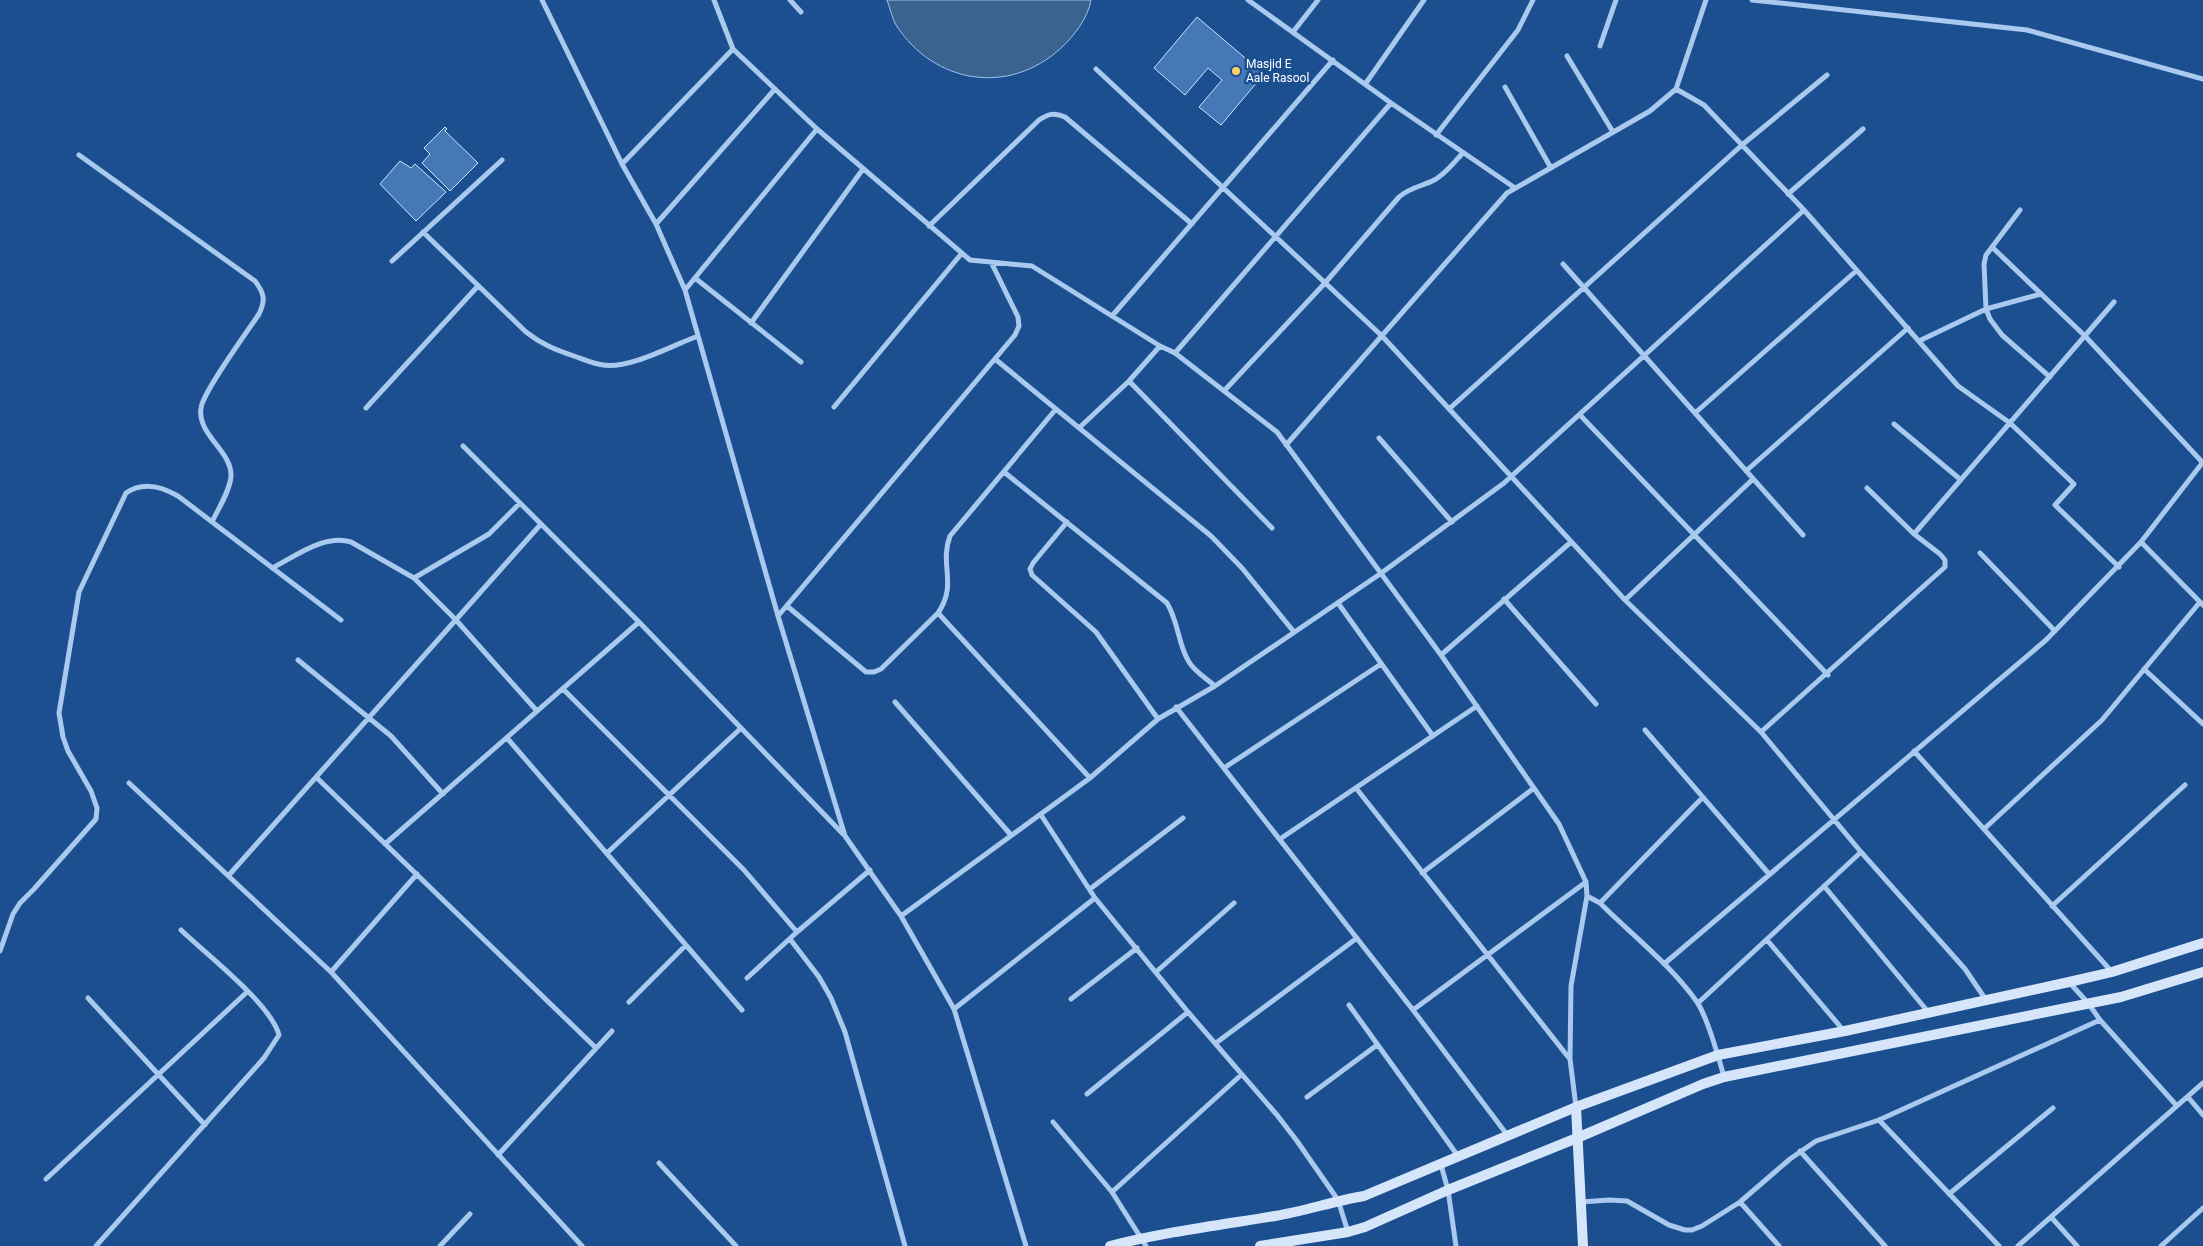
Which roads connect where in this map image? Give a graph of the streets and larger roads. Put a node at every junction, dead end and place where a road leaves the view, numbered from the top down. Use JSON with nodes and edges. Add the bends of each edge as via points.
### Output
{"nodes":[{"id":1,"x":542,"y":0,"type":"edge"},
{"id":2,"x":714,"y":0,"type":"edge"},
{"id":3,"x":790,"y":0,"type":"edge"},
{"id":4,"x":1248,"y":0,"type":"edge"},
{"id":5,"x":1318,"y":0,"type":"edge"},
{"id":6,"x":1424,"y":0,"type":"edge"},
{"id":7,"x":1533,"y":0,"type":"edge"},
{"id":8,"x":1616,"y":0,"type":"edge"},
{"id":9,"x":1706,"y":0,"type":"edge"},
{"id":10,"x":1752,"y":0,"type":"edge"},
{"id":11,"x":801,"y":12,"type":"dead end"},
{"id":12,"x":1293,"y":32,"type":"junction"},
{"id":13,"x":1600,"y":46,"type":"dead end"},
{"id":14,"x":733,"y":49,"type":"junction"},
{"id":15,"x":1567,"y":56,"type":"dead end"},
{"id":16,"x":1332,"y":60,"type":"junction"},
{"id":17,"x":1096,"y":69,"type":"dead end"},
{"id":18,"x":1827,"y":75,"type":"dead end"},
{"id":19,"x":2203,"y":80,"type":"edge"},
{"id":20,"x":1366,"y":83,"type":"junction"},
{"id":21,"x":1506,"y":87,"type":"dead end"},
{"id":22,"x":775,"y":89,"type":"junction"},
{"id":23,"x":1676,"y":89,"type":"junction"},
{"id":24,"x":1391,"y":104,"type":"junction"},
{"id":25,"x":817,"y":129,"type":"junction"},
{"id":26,"x":1864,"y":129,"type":"dead end"},
{"id":27,"x":1613,"y":132,"type":"junction"},
{"id":28,"x":1436,"y":135,"type":"junction"},
{"id":29,"x":1742,"y":145,"type":"junction"},
{"id":30,"x":1463,"y":153,"type":"junction"},
{"id":31,"x":79,"y":155,"type":"dead end"},
{"id":32,"x":502,"y":160,"type":"dead end"},
{"id":33,"x":622,"y":164,"type":"junction"},
{"id":34,"x":1551,"y":168,"type":"junction"},
{"id":35,"x":863,"y":169,"type":"junction"},
{"id":36,"x":1224,"y":187,"type":"junction"},
{"id":37,"x":1515,"y":188,"type":"junction"},
{"id":38,"x":1788,"y":194,"type":"junction"},
{"id":39,"x":1804,"y":210,"type":"junction"},
{"id":40,"x":2020,"y":210,"type":"dead end"},
{"id":41,"x":656,"y":224,"type":"junction"},
{"id":42,"x":1192,"y":224,"type":"junction"},
{"id":43,"x":929,"y":226,"type":"junction"},
{"id":44,"x":423,"y":232,"type":"junction"},
{"id":45,"x":1277,"y":236,"type":"junction"},
{"id":46,"x":1992,"y":246,"type":"junction"},
{"id":47,"x":962,"y":253,"type":"junction"},
{"id":48,"x":392,"y":261,"type":"dead end"},
{"id":49,"x":991,"y":262,"type":"junction"},
{"id":50,"x":1563,"y":264,"type":"dead end"},
{"id":51,"x":1856,"y":270,"type":"junction"},
{"id":52,"x":694,"y":278,"type":"junction"},
{"id":53,"x":1325,"y":283,"type":"junction"},
{"id":54,"x":478,"y":286,"type":"junction"},
{"id":55,"x":1583,"y":287,"type":"junction"},
{"id":56,"x":684,"y":290,"type":"junction"},
{"id":57,"x":2042,"y":294,"type":"junction"},
{"id":58,"x":2114,"y":302,"type":"dead end"},
{"id":59,"x":1986,"y":308,"type":"junction"},
{"id":60,"x":1112,"y":316,"type":"junction"},
{"id":61,"x":751,"y":323,"type":"junction"},
{"id":62,"x":1908,"y":328,"type":"junction"},
{"id":63,"x":698,"y":336,"type":"junction"},
{"id":64,"x":1382,"y":336,"type":"junction"},
{"id":65,"x":2085,"y":336,"type":"junction"},
{"id":66,"x":1918,"y":341,"type":"junction"},
{"id":67,"x":1160,"y":346,"type":"junction"},
{"id":68,"x":1175,"y":354,"type":"junction"},
{"id":69,"x":1644,"y":356,"type":"junction"},
{"id":70,"x":994,"y":359,"type":"junction"},
{"id":71,"x":800,"y":362,"type":"dead end"},
{"id":72,"x":2050,"y":377,"type":"junction"},
{"id":73,"x":1129,"y":381,"type":"junction"},
{"id":74,"x":1224,"y":391,"type":"junction"},
{"id":75,"x":834,"y":407,"type":"dead end"},
{"id":76,"x":366,"y":408,"type":"dead end"},
{"id":77,"x":1056,"y":409,"type":"junction"},
{"id":78,"x":1449,"y":409,"type":"junction"},
{"id":79,"x":1695,"y":413,"type":"junction"},
{"id":80,"x":1580,"y":415,"type":"junction"},
{"id":81,"x":1894,"y":424,"type":"dead end"},
{"id":82,"x":2010,"y":424,"type":"junction"},
{"id":83,"x":1079,"y":428,"type":"junction"},
{"id":84,"x":1378,"y":438,"type":"dead end"},
{"id":85,"x":1286,"y":445,"type":"junction"},
{"id":86,"x":463,"y":446,"type":"dead end"},
{"id":87,"x":2203,"y":463,"type":"edge"},
{"id":88,"x":1746,"y":471,"type":"junction"},
{"id":89,"x":1004,"y":472,"type":"junction"},
{"id":90,"x":1511,"y":476,"type":"junction"},
{"id":91,"x":1753,"y":479,"type":"junction"},
{"id":92,"x":1961,"y":480,"type":"junction"},
{"id":93,"x":1867,"y":488,"type":"dead end"},
{"id":94,"x":520,"y":503,"type":"junction"},
{"id":95,"x":212,"y":522,"type":"junction"},
{"id":96,"x":1067,"y":522,"type":"junction"},
{"id":97,"x":1452,"y":522,"type":"junction"},
{"id":98,"x":541,"y":524,"type":"junction"},
{"id":99,"x":1272,"y":528,"type":"dead end"},
{"id":100,"x":1694,"y":534,"type":"junction"},
{"id":101,"x":1914,"y":534,"type":"junction"},
{"id":102,"x":1803,"y":535,"type":"dead end"},
{"id":103,"x":1571,"y":542,"type":"junction"},
{"id":104,"x":2141,"y":542,"type":"junction"},
{"id":105,"x":1980,"y":553,"type":"dead end"},
{"id":106,"x":2119,"y":566,"type":"junction"},
{"id":107,"x":272,"y":568,"type":"junction"},
{"id":108,"x":1380,"y":574,"type":"junction"},
{"id":109,"x":414,"y":578,"type":"junction"},
{"id":110,"x":1504,"y":600,"type":"junction"},
{"id":111,"x":1625,"y":600,"type":"junction"},
{"id":112,"x":1338,"y":603,"type":"junction"},
{"id":113,"x":2201,"y":603,"type":"edge"},
{"id":114,"x":787,"y":606,"type":"junction"},
{"id":115,"x":938,"y":613,"type":"junction"},
{"id":116,"x":778,"y":616,"type":"junction"},
{"id":117,"x":341,"y":620,"type":"dead end"},
{"id":118,"x":456,"y":620,"type":"junction"},
{"id":119,"x":639,"y":622,"type":"junction"},
{"id":120,"x":2055,"y":631,"type":"junction"},
{"id":121,"x":1294,"y":632,"type":"junction"},
{"id":122,"x":1441,"y":655,"type":"junction"},
{"id":123,"x":298,"y":660,"type":"dead end"},
{"id":124,"x":1381,"y":664,"type":"junction"},
{"id":125,"x":2144,"y":669,"type":"junction"},
{"id":126,"x":1828,"y":675,"type":"junction"},
{"id":127,"x":1215,"y":686,"type":"junction"},
{"id":128,"x":563,"y":688,"type":"junction"},
{"id":129,"x":895,"y":702,"type":"dead end"},
{"id":130,"x":1596,"y":704,"type":"dead end"},
{"id":131,"x":1477,"y":706,"type":"junction"},
{"id":132,"x":1176,"y":707,"type":"junction"},
{"id":133,"x":537,"y":712,"type":"junction"},
{"id":134,"x":369,"y":717,"type":"junction"},
{"id":135,"x":1158,"y":719,"type":"junction"},
{"id":136,"x":2203,"y":724,"type":"edge"},
{"id":137,"x":740,"y":729,"type":"junction"},
{"id":138,"x":1645,"y":730,"type":"dead end"},
{"id":139,"x":1762,"y":732,"type":"junction"},
{"id":140,"x":1433,"y":736,"type":"junction"},
{"id":141,"x":506,"y":738,"type":"junction"},
{"id":142,"x":1914,"y":751,"type":"junction"},
{"id":143,"x":1224,"y":768,"type":"junction"},
{"id":144,"x":316,"y":777,"type":"junction"},
{"id":145,"x":1090,"y":778,"type":"junction"},
{"id":146,"x":129,"y":783,"type":"dead end"},
{"id":147,"x":2184,"y":785,"type":"dead end"},
{"id":148,"x":1356,"y":788,"type":"junction"},
{"id":149,"x":1534,"y":788,"type":"junction"},
{"id":150,"x":443,"y":794,"type":"junction"},
{"id":151,"x":670,"y":795,"type":"junction"},
{"id":152,"x":1703,"y":797,"type":"junction"},
{"id":153,"x":1040,"y":815,"type":"junction"},
{"id":154,"x":1183,"y":818,"type":"dead end"},
{"id":155,"x":1834,"y":819,"type":"junction"},
{"id":156,"x":1984,"y":829,"type":"junction"},
{"id":157,"x":1012,"y":835,"type":"junction"},
{"id":158,"x":845,"y":836,"type":"junction"},
{"id":159,"x":1280,"y":839,"type":"junction"},
{"id":160,"x":385,"y":844,"type":"junction"},
{"id":161,"x":1861,"y":852,"type":"junction"},
{"id":162,"x":606,"y":853,"type":"junction"},
{"id":163,"x":870,"y":870,"type":"junction"},
{"id":164,"x":1422,"y":873,"type":"junction"},
{"id":165,"x":417,"y":874,"type":"junction"},
{"id":166,"x":1769,"y":874,"type":"junction"},
{"id":167,"x":229,"y":875,"type":"junction"},
{"id":168,"x":1586,"y":882,"type":"junction"},
{"id":169,"x":1824,"y":886,"type":"junction"},
{"id":170,"x":1090,"y":889,"type":"junction"},
{"id":171,"x":1587,"y":896,"type":"junction"},
{"id":172,"x":1095,"y":898,"type":"junction"},
{"id":173,"x":1234,"y":903,"type":"dead end"},
{"id":174,"x":1600,"y":903,"type":"junction"},
{"id":175,"x":2052,"y":906,"type":"junction"},
{"id":176,"x":901,"y":916,"type":"junction"},
{"id":177,"x":181,"y":930,"type":"dead end"},
{"id":178,"x":797,"y":932,"type":"junction"},
{"id":179,"x":1357,"y":938,"type":"junction"},
{"id":180,"x":790,"y":939,"type":"junction"},
{"id":181,"x":1767,"y":940,"type":"junction"},
{"id":182,"x":2203,"y":943,"type":"edge"},
{"id":183,"x":686,"y":946,"type":"junction"},
{"id":184,"x":1137,"y":948,"type":"junction"},
{"id":185,"x":0,"y":951,"type":"edge"},
{"id":186,"x":1488,"y":956,"type":"junction"},
{"id":187,"x":1664,"y":964,"type":"junction"},
{"id":188,"x":331,"y":972,"type":"junction"},
{"id":189,"x":1156,"y":972,"type":"junction"},
{"id":190,"x":2112,"y":972,"type":"junction"},
{"id":191,"x":2203,"y":972,"type":"edge"},
{"id":192,"x":747,"y":978,"type":"dead end"},
{"id":193,"x":2069,"y":982,"type":"junction"},
{"id":194,"x":247,"y":992,"type":"junction"},
{"id":195,"x":88,"y":998,"type":"dead end"},
{"id":196,"x":1071,"y":999,"type":"dead end"},
{"id":197,"x":1986,"y":1000,"type":"junction"},
{"id":198,"x":629,"y":1002,"type":"dead end"},
{"id":199,"x":1698,"y":1003,"type":"junction"},
{"id":200,"x":2088,"y":1003,"type":"junction"},
{"id":201,"x":1349,"y":1004,"type":"dead end"},
{"id":202,"x":954,"y":1009,"type":"junction"},
{"id":203,"x":742,"y":1010,"type":"dead end"},
{"id":204,"x":1413,"y":1010,"type":"junction"},
{"id":205,"x":1188,"y":1012,"type":"junction"},
{"id":206,"x":1929,"y":1013,"type":"junction"},
{"id":207,"x":2100,"y":1020,"type":"junction"},
{"id":208,"x":612,"y":1031,"type":"dead end"},
{"id":209,"x":1845,"y":1031,"type":"junction"},
{"id":210,"x":1216,"y":1044,"type":"junction"},
{"id":211,"x":1377,"y":1045,"type":"junction"},
{"id":212,"x":596,"y":1048,"type":"junction"},
{"id":213,"x":1718,"y":1055,"type":"junction"},
{"id":214,"x":1570,"y":1059,"type":"junction"},
{"id":215,"x":160,"y":1074,"type":"junction"},
{"id":216,"x":1241,"y":1075,"type":"junction"},
{"id":217,"x":1724,"y":1077,"type":"junction"},
{"id":218,"x":2203,"y":1083,"type":"edge"},
{"id":219,"x":1087,"y":1094,"type":"dead end"},
{"id":220,"x":1307,"y":1097,"type":"dead end"},
{"id":221,"x":2188,"y":1097,"type":"junction"},
{"id":222,"x":2177,"y":1106,"type":"junction"},
{"id":223,"x":1576,"y":1107,"type":"junction"},
{"id":224,"x":2053,"y":1108,"type":"dead end"},
{"id":225,"x":2203,"y":1115,"type":"edge"},
{"id":226,"x":1879,"y":1120,"type":"junction"},
{"id":227,"x":1053,"y":1122,"type":"dead end"},
{"id":228,"x":205,"y":1124,"type":"junction"},
{"id":229,"x":1508,"y":1136,"type":"junction"},
{"id":230,"x":1577,"y":1138,"type":"junction"},
{"id":231,"x":1800,"y":1151,"type":"junction"},
{"id":232,"x":498,"y":1155,"type":"junction"},
{"id":233,"x":1458,"y":1156,"type":"junction"},
{"id":234,"x":659,"y":1163,"type":"dead end"},
{"id":235,"x":1442,"y":1165,"type":"junction"},
{"id":236,"x":46,"y":1179,"type":"dead end"},
{"id":237,"x":1448,"y":1190,"type":"junction"},
{"id":238,"x":1112,"y":1192,"type":"junction"},
{"id":239,"x":1950,"y":1194,"type":"junction"},
{"id":240,"x":1338,"y":1200,"type":"junction"},
{"id":241,"x":1581,"y":1202,"type":"junction"},
{"id":242,"x":1740,"y":1202,"type":"junction"},
{"id":243,"x":2203,"y":1208,"type":"edge"},
{"id":244,"x":470,"y":1214,"type":"dead end"},
{"id":245,"x":2051,"y":1217,"type":"junction"},
{"id":246,"x":1348,"y":1232,"type":"junction"},
{"id":247,"x":1144,"y":1242,"type":"edge"},
{"id":248,"x":96,"y":1246,"type":"edge"},
{"id":249,"x":440,"y":1246,"type":"edge"},
{"id":250,"x":582,"y":1246,"type":"edge"},
{"id":251,"x":736,"y":1246,"type":"edge"},
{"id":252,"x":905,"y":1246,"type":"edge"},
{"id":253,"x":1026,"y":1246,"type":"edge"},
{"id":254,"x":1110,"y":1246,"type":"edge"},
{"id":255,"x":1260,"y":1246,"type":"edge"},
{"id":256,"x":1456,"y":1246,"type":"edge"},
{"id":257,"x":1583,"y":1246,"type":"edge"},
{"id":258,"x":1779,"y":1246,"type":"edge"},
{"id":259,"x":1885,"y":1246,"type":"edge"},
{"id":260,"x":1999,"y":1246,"type":"edge"},
{"id":261,"x":2018,"y":1246,"type":"edge"},
{"id":262,"x":2077,"y":1246,"type":"edge"},
{"id":263,"x":2161,"y":1246,"type":"edge"}],
"edges":[{"from":1,"to":33,"type":"street"},
{"from":2,"to":14,"type":"street"},
{"from":3,"to":11,"type":"street"},
{"from":4,"to":12,"type":"street"},
{"from":5,"to":12,"type":"street"},
{"from":6,"to":20,"type":"street"},
{"from":7,"to":28,"type":"street","via":[[1518,30]]},
{"from":8,"to":13,"type":"street"},
{"from":9,"to":23,"type":"street"},
{"from":10,"to":19,"type":"street","via":[[2026,30]]},
{"from":12,"to":16,"type":"street"},
{"from":14,"to":22,"type":"street"},
{"from":14,"to":33,"type":"street"},
{"from":15,"to":27,"type":"street"},
{"from":16,"to":20,"type":"street"},
{"from":16,"to":36,"type":"street"},
{"from":17,"to":36,"type":"street"},
{"from":18,"to":29,"type":"street"},
{"from":20,"to":24,"type":"street"},
{"from":21,"to":34,"type":"street"},
{"from":22,"to":25,"type":"street"},
{"from":22,"to":41,"type":"street"},
{"from":23,"to":27,"type":"street","via":[[1650,111]]},
{"from":23,"to":29,"type":"street","via":[[1704,105]]},
{"from":24,"to":28,"type":"street"},
{"from":24,"to":45,"type":"street"},
{"from":25,"to":35,"type":"street"},
{"from":25,"to":52,"type":"street"},
{"from":26,"to":38,"type":"street"},
{"from":27,"to":34,"type":"street"},
{"from":28,"to":30,"type":"street"},
{"from":29,"to":38,"type":"street"},
{"from":29,"to":55,"type":"street"},
{"from":30,"to":37,"type":"street"},
{"from":30,"to":53,"type":"street","via":[[1435,180],[1406,190],[1399,196]]},
{"from":31,"to":95,"type":"street","via":[[255,281],[265,297],[259,314],[210,388],[201,409],[205,428],[230,467],[229,485]]},
{"from":32,"to":44,"type":"street"},
{"from":33,"to":41,"type":"street"},
{"from":34,"to":37,"type":"street"},
{"from":35,"to":43,"type":"street"},
{"from":35,"to":61,"type":"street"},
{"from":36,"to":42,"type":"street"},
{"from":36,"to":45,"type":"street"},
{"from":37,"to":64,"type":"street","via":[[1507,193]]},
{"from":38,"to":39,"type":"street"},
{"from":39,"to":51,"type":"street"},
{"from":39,"to":69,"type":"street"},
{"from":40,"to":46,"type":"street"},
{"from":41,"to":56,"type":"street"},
{"from":42,"to":43,"type":"street","via":[[1058,113],[1047,114],[1038,120]]},
{"from":42,"to":60,"type":"street"},
{"from":43,"to":47,"type":"street"},
{"from":44,"to":48,"type":"street"},
{"from":44,"to":54,"type":"street"},
{"from":45,"to":53,"type":"street"},
{"from":45,"to":68,"type":"street"},
{"from":46,"to":57,"type":"street"},
{"from":46,"to":59,"type":"street","via":[[1984,264]]},
{"from":47,"to":49,"type":"street","via":[[970,260]]},
{"from":47,"to":75,"type":"street"},
{"from":49,"to":60,"type":"street","via":[[1032,266]]},
{"from":49,"to":70,"type":"street","via":[[1018,317],[1019,326]]},
{"from":50,"to":55,"type":"street"},
{"from":51,"to":62,"type":"street"},
{"from":51,"to":79,"type":"street"},
{"from":52,"to":56,"type":"street"},
{"from":52,"to":61,"type":"street"},
{"from":53,"to":64,"type":"street"},
{"from":53,"to":74,"type":"street"},
{"from":54,"to":63,"type":"street","via":[[538,341],[603,365],[633,361]]},
{"from":54,"to":76,"type":"street"},
{"from":55,"to":69,"type":"street"},
{"from":55,"to":78,"type":"street"},
{"from":56,"to":63,"type":"street"},
{"from":57,"to":59,"type":"street"},
{"from":57,"to":65,"type":"street"},
{"from":58,"to":65,"type":"street"},
{"from":59,"to":66,"type":"street"},
{"from":59,"to":72,"type":"street","via":[[2002,335]]},
{"from":60,"to":67,"type":"street"},
{"from":61,"to":71,"type":"street"},
{"from":62,"to":66,"type":"street"},
{"from":62,"to":88,"type":"street"},
{"from":63,"to":116,"type":"street"},
{"from":64,"to":78,"type":"street"},
{"from":64,"to":85,"type":"street"},
{"from":65,"to":72,"type":"street"},
{"from":65,"to":87,"type":"street"},
{"from":66,"to":82,"type":"street","via":[[1958,386]]},
{"from":67,"to":68,"type":"street"},
{"from":67,"to":73,"type":"street"},
{"from":68,"to":74,"type":"street"},
{"from":69,"to":79,"type":"street"},
{"from":69,"to":80,"type":"street"},
{"from":70,"to":77,"type":"street"},
{"from":70,"to":114,"type":"street"},
{"from":72,"to":82,"type":"street"},
{"from":73,"to":83,"type":"street"},
{"from":73,"to":99,"type":"street"},
{"from":74,"to":85,"type":"street","via":[[1277,432]]},
{"from":77,"to":83,"type":"street"},
{"from":77,"to":89,"type":"street"},
{"from":78,"to":90,"type":"street"},
{"from":79,"to":88,"type":"street"},
{"from":80,"to":90,"type":"street"},
{"from":80,"to":100,"type":"street"},
{"from":81,"to":92,"type":"street"},
{"from":82,"to":92,"type":"street"},
{"from":82,"to":106,"type":"street","via":[[2074,484],[2055,505]]},
{"from":83,"to":121,"type":"street","via":[[1211,536],[1242,568]]},
{"from":84,"to":97,"type":"street"},
{"from":85,"to":108,"type":"street"},
{"from":86,"to":94,"type":"street"},
{"from":87,"to":104,"type":"street"},
{"from":88,"to":91,"type":"street"},
{"from":89,"to":96,"type":"street"},
{"from":89,"to":115,"type":"street","via":[[950,536],[946,546],[948,596]]},
{"from":90,"to":97,"type":"street"},
{"from":90,"to":103,"type":"street"},
{"from":91,"to":100,"type":"street"},
{"from":91,"to":102,"type":"street"},
{"from":92,"to":101,"type":"street"},
{"from":93,"to":101,"type":"street"},
{"from":94,"to":98,"type":"street"},
{"from":94,"to":109,"type":"street","via":[[489,534]]},
{"from":95,"to":107,"type":"street"},
{"from":95,"to":185,"type":"street","via":[[178,496],[153,486],[133,488],[120,502],[79,592],[59,713],[68,751],[97,808],[96,819],[20,903]]},
{"from":96,"to":127,"type":"street","via":[[1167,603],[1175,616],[1189,662]]},
{"from":96,"to":135,"type":"street","via":[[1033,563],[1032,575],[1096,632]]},
{"from":97,"to":108,"type":"street"},
{"from":98,"to":118,"type":"street"},
{"from":98,"to":119,"type":"street"},
{"from":100,"to":111,"type":"street"},
{"from":100,"to":126,"type":"street"},
{"from":101,"to":126,"type":"street","via":[[1940,554],[1945,560],[1945,568]]},
{"from":103,"to":110,"type":"street"},
{"from":103,"to":111,"type":"street"},
{"from":104,"to":106,"type":"street"},
{"from":104,"to":113,"type":"street"},
{"from":105,"to":120,"type":"street"},
{"from":106,"to":120,"type":"street"},
{"from":107,"to":109,"type":"street","via":[[328,540],[340,539]]},
{"from":107,"to":117,"type":"street"},
{"from":108,"to":112,"type":"street"},
{"from":108,"to":122,"type":"street"},
{"from":109,"to":118,"type":"street"},
{"from":110,"to":122,"type":"street"},
{"from":110,"to":130,"type":"street"},
{"from":111,"to":139,"type":"street"},
{"from":112,"to":121,"type":"street"},
{"from":112,"to":124,"type":"street"},
{"from":113,"to":125,"type":"street"},
{"from":114,"to":115,"type":"street","via":[[866,672],[881,669]]},
{"from":114,"to":116,"type":"street"},
{"from":115,"to":145,"type":"street"},
{"from":116,"to":158,"type":"street"},
{"from":118,"to":133,"type":"street"},
{"from":118,"to":134,"type":"street"},
{"from":119,"to":128,"type":"street"},
{"from":119,"to":137,"type":"street"},
{"from":120,"to":142,"type":"street"},
{"from":121,"to":127,"type":"street"},
{"from":122,"to":131,"type":"street"},
{"from":123,"to":134,"type":"street"},
{"from":124,"to":140,"type":"street"},
{"from":124,"to":143,"type":"street"},
{"from":125,"to":136,"type":"street"},
{"from":125,"to":156,"type":"street","via":[[2102,720]]},
{"from":126,"to":139,"type":"street"},
{"from":127,"to":132,"type":"street"},
{"from":128,"to":133,"type":"street"},
{"from":128,"to":151,"type":"street"},
{"from":129,"to":157,"type":"street"},
{"from":131,"to":140,"type":"street"},
{"from":131,"to":149,"type":"street"},
{"from":132,"to":135,"type":"street"},
{"from":132,"to":143,"type":"street"},
{"from":133,"to":141,"type":"street"},
{"from":134,"to":144,"type":"street"},
{"from":134,"to":150,"type":"street","via":[[405,749]]},
{"from":135,"to":145,"type":"street"},
{"from":137,"to":151,"type":"street"},
{"from":137,"to":158,"type":"street"},
{"from":138,"to":152,"type":"street"},
{"from":139,"to":155,"type":"street"},
{"from":140,"to":148,"type":"street"},
{"from":141,"to":150,"type":"street"},
{"from":141,"to":162,"type":"street"},
{"from":142,"to":155,"type":"street"},
{"from":142,"to":156,"type":"street"},
{"from":143,"to":159,"type":"street"},
{"from":144,"to":160,"type":"street"},
{"from":144,"to":167,"type":"street"},
{"from":145,"to":153,"type":"street"},
{"from":146,"to":167,"type":"street"},
{"from":147,"to":175,"type":"street"},
{"from":148,"to":159,"type":"street"},
{"from":148,"to":164,"type":"street"},
{"from":149,"to":164,"type":"street"},
{"from":149,"to":168,"type":"street","via":[[1559,824]]},
{"from":150,"to":160,"type":"street"},
{"from":151,"to":162,"type":"street"},
{"from":151,"to":178,"type":"street","via":[[744,870]]},
{"from":152,"to":166,"type":"street"},
{"from":152,"to":174,"type":"street"},
{"from":153,"to":157,"type":"street"},
{"from":153,"to":170,"type":"street"},
{"from":154,"to":170,"type":"street"},
{"from":155,"to":161,"type":"street"},
{"from":155,"to":166,"type":"street"},
{"from":156,"to":175,"type":"street"},
{"from":157,"to":176,"type":"street"},
{"from":158,"to":163,"type":"street"},
{"from":159,"to":179,"type":"street"},
{"from":160,"to":165,"type":"street"},
{"from":161,"to":169,"type":"street"},
{"from":161,"to":197,"type":"street","via":[[1965,969]]},
{"from":162,"to":183,"type":"street"},
{"from":163,"to":176,"type":"street"},
{"from":163,"to":178,"type":"street"},
{"from":164,"to":186,"type":"street"},
{"from":165,"to":188,"type":"street"},
{"from":165,"to":212,"type":"street"},
{"from":166,"to":187,"type":"street"},
{"from":167,"to":188,"type":"street"},
{"from":168,"to":171,"type":"street"},
{"from":168,"to":186,"type":"street"},
{"from":169,"to":181,"type":"street"},
{"from":169,"to":206,"type":"street"},
{"from":170,"to":172,"type":"street"},
{"from":171,"to":174,"type":"street"},
{"from":171,"to":214,"type":"street","via":[[1571,986]]},
{"from":172,"to":184,"type":"street"},
{"from":172,"to":202,"type":"street"},
{"from":173,"to":189,"type":"street"},
{"from":174,"to":187,"type":"street"},
{"from":175,"to":190,"type":"street"},
{"from":176,"to":202,"type":"street"},
{"from":177,"to":194,"type":"street"},
{"from":178,"to":180,"type":"street"},
{"from":179,"to":204,"type":"street"},
{"from":179,"to":210,"type":"street"},
{"from":180,"to":192,"type":"street"},
{"from":180,"to":252,"type":"street","via":[[832,998],[845,1032]]},
{"from":181,"to":199,"type":"street"},
{"from":181,"to":209,"type":"street"},
{"from":182,"to":190,"type":"street"},
{"from":183,"to":198,"type":"street"},
{"from":183,"to":203,"type":"street"},
{"from":184,"to":189,"type":"street"},
{"from":184,"to":196,"type":"street"},
{"from":186,"to":204,"type":"street"},
{"from":186,"to":214,"type":"street"},
{"from":187,"to":199,"type":"street"},
{"from":188,"to":232,"type":"street"},
{"from":189,"to":205,"type":"street"},
{"from":190,"to":193,"type":"street"},
{"from":191,"to":200,"type":"street","via":[[2128,995]]},
{"from":193,"to":197,"type":"street"},
{"from":193,"to":200,"type":"street"},
{"from":194,"to":215,"type":"street"},
{"from":194,"to":228,"type":"street","via":[[270,1017],[279,1035],[264,1058]]},
{"from":195,"to":215,"type":"street"},
{"from":197,"to":206,"type":"street"},
{"from":199,"to":213,"type":"street"},
{"from":200,"to":207,"type":"street"},
{"from":200,"to":217,"type":"street"},
{"from":201,"to":211,"type":"street"},
{"from":202,"to":253,"type":"street"},
{"from":204,"to":229,"type":"street"},
{"from":205,"to":210,"type":"street"},
{"from":205,"to":219,"type":"street"},
{"from":206,"to":209,"type":"street"},
{"from":207,"to":222,"type":"street"},
{"from":207,"to":226,"type":"street"},
{"from":208,"to":212,"type":"street"},
{"from":209,"to":213,"type":"street"},
{"from":210,"to":216,"type":"street"},
{"from":211,"to":220,"type":"street"},
{"from":211,"to":233,"type":"street"},
{"from":212,"to":232,"type":"street"},
{"from":213,"to":217,"type":"street"},
{"from":213,"to":223,"type":"street"},
{"from":214,"to":223,"type":"street"},
{"from":215,"to":228,"type":"street"},
{"from":215,"to":236,"type":"street"},
{"from":216,"to":238,"type":"street"},
{"from":216,"to":240,"type":"street","via":[[1277,1115]]},
{"from":217,"to":230,"type":"street"},
{"from":218,"to":221,"type":"street"},
{"from":221,"to":222,"type":"street"},
{"from":221,"to":225,"type":"street"},
{"from":222,"to":245,"type":"street"},
{"from":223,"to":229,"type":"street"},
{"from":223,"to":230,"type":"street"},
{"from":224,"to":239,"type":"street"},
{"from":226,"to":231,"type":"street","via":[[1816,1141]]},
{"from":226,"to":239,"type":"street"},
{"from":227,"to":238,"type":"street"},
{"from":228,"to":248,"type":"street"},
{"from":229,"to":233,"type":"street"},
{"from":230,"to":237,"type":"street"},
{"from":230,"to":241,"type":"street"},
{"from":231,"to":242,"type":"street"},
{"from":231,"to":259,"type":"street"},
{"from":232,"to":250,"type":"street"},
{"from":233,"to":235,"type":"street"},
{"from":234,"to":251,"type":"street"},
{"from":235,"to":237,"type":"street"},
{"from":235,"to":240,"type":"street","via":[[1364,1196]]},
{"from":237,"to":246,"type":"street"},
{"from":237,"to":256,"type":"street"},
{"from":238,"to":247,"type":"street"},
{"from":239,"to":260,"type":"street"},
{"from":240,"to":246,"type":"street"},
{"from":240,"to":247,"type":"street","via":[[1278,1216]]},
{"from":241,"to":242,"type":"street","via":[[1627,1201],[1669,1225],[1685,1230],[1702,1226]]},
{"from":241,"to":257,"type":"street"},
{"from":242,"to":258,"type":"street"},
{"from":243,"to":263,"type":"street"},
{"from":244,"to":249,"type":"street"},
{"from":245,"to":261,"type":"street"},
{"from":245,"to":262,"type":"street"},
{"from":246,"to":255,"type":"street"},
{"from":247,"to":254,"type":"street"}]}
